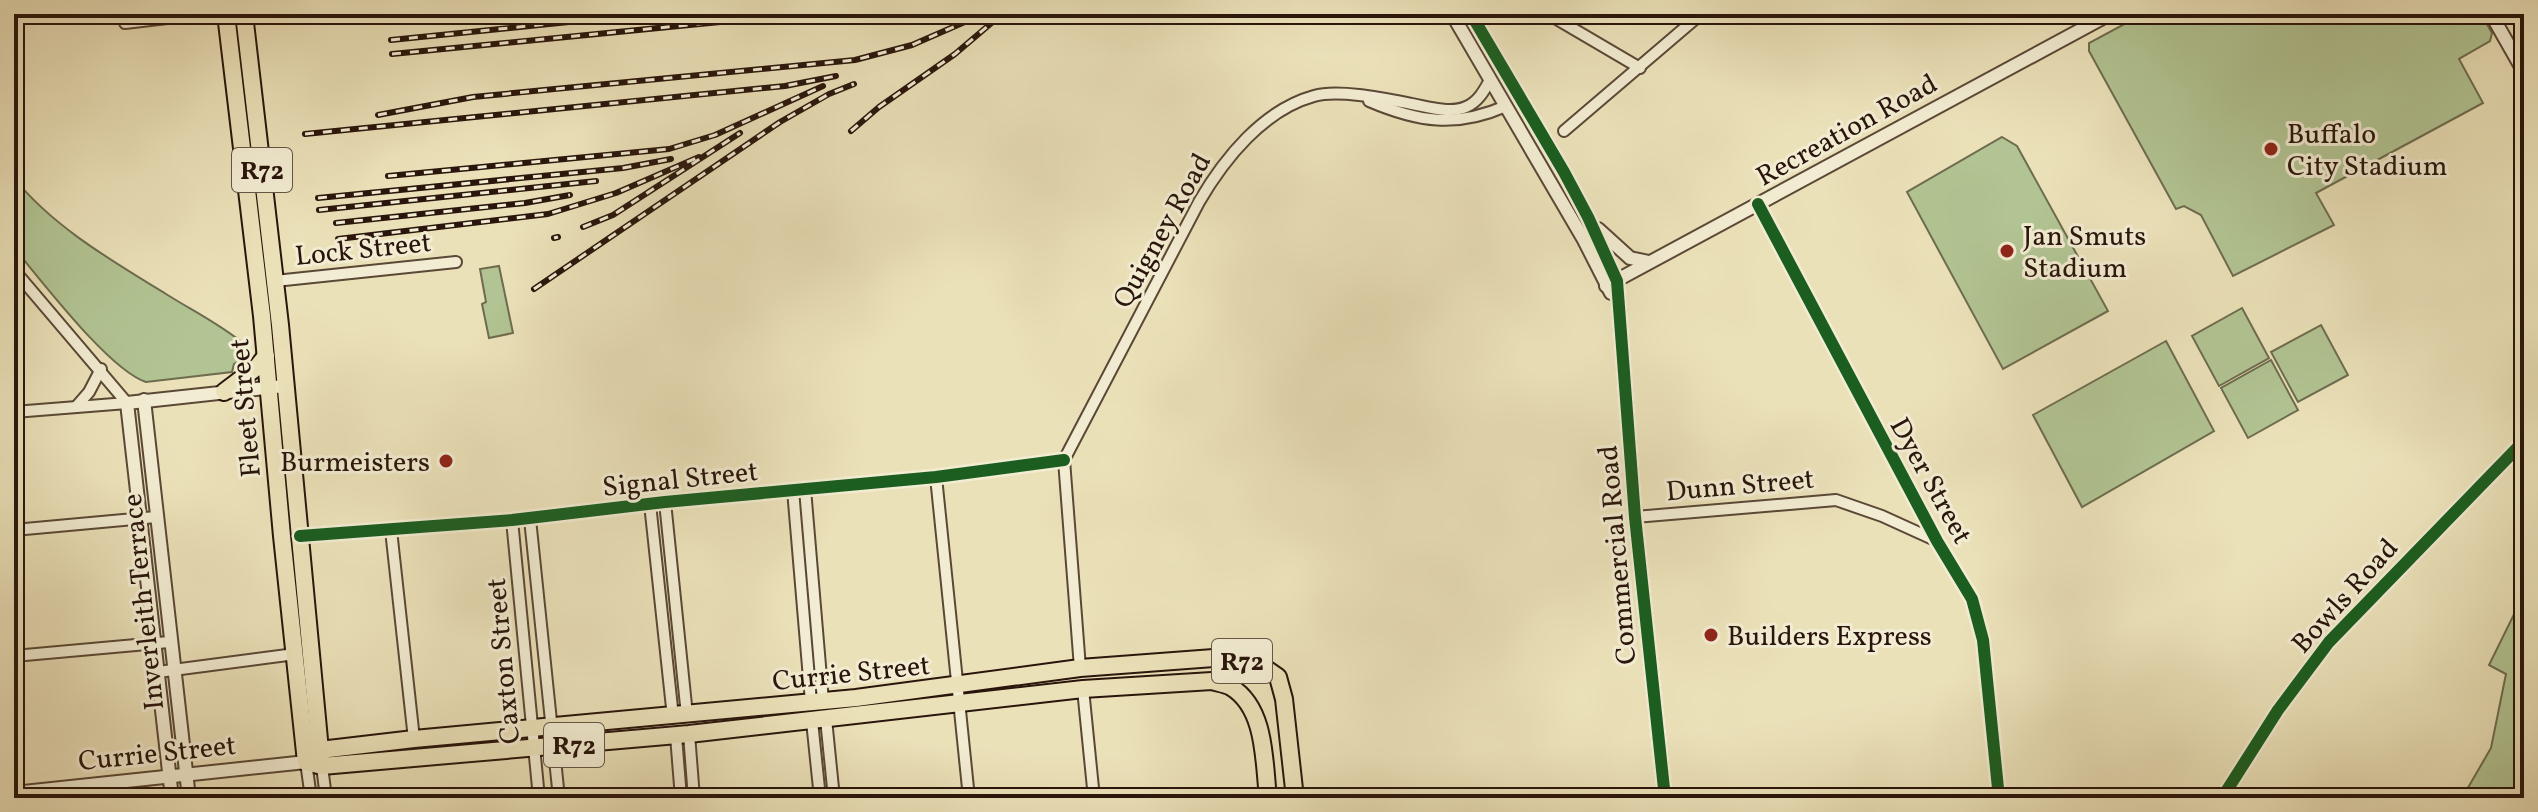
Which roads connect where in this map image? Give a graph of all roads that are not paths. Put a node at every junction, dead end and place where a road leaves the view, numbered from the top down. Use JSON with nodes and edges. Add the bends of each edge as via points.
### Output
{"nodes":[{"id":1,"x":201,"y":14,"type":"edge"},
{"id":2,"x":226,"y":14,"type":"edge"},
{"id":3,"x":244,"y":14,"type":"edge"},
{"id":4,"x":1452,"y":14,"type":"edge"},
{"id":5,"x":1471,"y":14,"type":"edge"},
{"id":6,"x":1548,"y":14,"type":"edge"},
{"id":7,"x":1701,"y":14,"type":"edge"},
{"id":8,"x":2110,"y":14,"type":"edge"},
{"id":9,"x":2491,"y":14,"type":"edge"},
{"id":10,"x":123,"y":18,"type":"edge"},
{"id":11,"x":1640,"y":68,"type":"junction"},
{"id":12,"x":2524,"y":72,"type":"edge"},
{"id":13,"x":1490,"y":80,"type":"junction"},
{"id":14,"x":1360,"y":97,"type":"junction"},
{"id":15,"x":245,"y":101,"type":"junction"},
{"id":16,"x":1506,"y":106,"type":"junction"},
{"id":17,"x":1564,"y":131,"type":"dead end"},
{"id":18,"x":1758,"y":204,"type":"junction"},
{"id":19,"x":1588,"y":217,"type":"junction"},
{"id":20,"x":456,"y":262,"type":"dead end"},
{"id":21,"x":1649,"y":262,"type":"junction"},
{"id":22,"x":14,"y":270,"type":"edge"},
{"id":23,"x":275,"y":281,"type":"junction"},
{"id":24,"x":1612,"y":283,"type":"junction"},
{"id":25,"x":266,"y":354,"type":"junction"},
{"id":26,"x":101,"y":369,"type":"junction"},
{"id":27,"x":276,"y":387,"type":"junction"},
{"id":28,"x":224,"y":392,"type":"junction"},
{"id":29,"x":144,"y":400,"type":"junction"},
{"id":30,"x":127,"y":403,"type":"junction"},
{"id":31,"x":76,"y":407,"type":"junction"},
{"id":32,"x":14,"y":412,"type":"edge"},
{"id":33,"x":2524,"y":441,"type":"edge"},
{"id":34,"x":1064,"y":460,"type":"junction"},
{"id":35,"x":284,"y":466,"type":"junction"},
{"id":36,"x":936,"y":477,"type":"junction"},
{"id":37,"x":799,"y":489,"type":"junction"},
{"id":38,"x":665,"y":502,"type":"junction"},
{"id":39,"x":650,"y":504,"type":"junction"},
{"id":40,"x":140,"y":517,"type":"junction"},
{"id":41,"x":156,"y":517,"type":"junction"},
{"id":42,"x":1635,"y":517,"type":"junction"},
{"id":43,"x":530,"y":519,"type":"junction"},
{"id":44,"x":512,"y":520,"type":"junction"},
{"id":45,"x":14,"y":530,"type":"edge"},
{"id":46,"x":391,"y":530,"type":"junction"},
{"id":47,"x":300,"y":536,"type":"junction"},
{"id":48,"x":1937,"y":541,"type":"junction"},
{"id":49,"x":169,"y":642,"type":"junction"},
{"id":50,"x":153,"y":643,"type":"junction"},
{"id":51,"x":295,"y":654,"type":"junction"},
{"id":52,"x":14,"y":656,"type":"edge"},
{"id":53,"x":1080,"y":668,"type":"junction"},
{"id":54,"x":173,"y":670,"type":"junction"},
{"id":55,"x":158,"y":672,"type":"junction"},
{"id":56,"x":1083,"y":689,"type":"junction"},
{"id":57,"x":959,"y":694,"type":"junction"},
{"id":58,"x":817,"y":702,"type":"junction"},
{"id":59,"x":680,"y":716,"type":"junction"},
{"id":60,"x":819,"y":720,"type":"junction"},
{"id":61,"x":553,"y":728,"type":"junction"},
{"id":62,"x":533,"y":730,"type":"junction"},
{"id":63,"x":682,"y":735,"type":"junction"},
{"id":64,"x":414,"y":739,"type":"junction"},
{"id":65,"x":555,"y":747,"type":"junction"},
{"id":66,"x":534,"y":749,"type":"junction"},
{"id":67,"x":316,"y":759,"type":"junction"},
{"id":68,"x":186,"y":774,"type":"junction"},
{"id":69,"x":170,"y":776,"type":"junction"},
{"id":70,"x":14,"y":793,"type":"edge"},
{"id":71,"x":49,"y":794,"type":"edge"},
{"id":72,"x":172,"y":798,"type":"edge"},
{"id":73,"x":189,"y":798,"type":"edge"},
{"id":74,"x":311,"y":798,"type":"edge"},
{"id":75,"x":326,"y":798,"type":"edge"},
{"id":76,"x":539,"y":798,"type":"edge"},
{"id":77,"x":559,"y":798,"type":"edge"},
{"id":78,"x":681,"y":798,"type":"edge"},
{"id":79,"x":694,"y":798,"type":"edge"},
{"id":80,"x":820,"y":798,"type":"edge"},
{"id":81,"x":834,"y":798,"type":"edge"},
{"id":82,"x":969,"y":798,"type":"edge"},
{"id":83,"x":1094,"y":798,"type":"edge"},
{"id":84,"x":1268,"y":798,"type":"edge"},
{"id":85,"x":1295,"y":798,"type":"edge"},
{"id":86,"x":1665,"y":798,"type":"edge"},
{"id":87,"x":1999,"y":798,"type":"edge"},
{"id":88,"x":2222,"y":798,"type":"edge"}],
"edges":[{"from":1,"to":10,"type":"street"},
{"from":2,"to":15,"type":"main road","name":"Fleet Street","number":"R72"},
{"from":3,"to":15,"type":"main road","name":"Fleet Street","number":"R72"},
{"from":4,"to":13,"type":"street","name":"Commercial Road"},
{"from":5,"to":19,"type":"street","name":"Commercial Road"},
{"from":6,"to":11,"type":"street"},
{"from":7,"to":11,"type":"street"},
{"from":8,"to":18,"type":"street","name":"Recreation Road"},
{"from":9,"to":12,"type":"street"},
{"from":11,"to":17,"type":"street"},
{"from":13,"to":14,"type":"street","name":"Quigney Road","via":[[1481,96],[1464,108]]},
{"from":13,"to":16,"type":"street","name":"Commercial Road"},
{"from":14,"to":16,"type":"street","name":"Quigney Road","via":[[1403,114],[1455,122]]},
{"from":14,"to":34,"type":"street","name":"Quigney Road","via":[[1314,96],[1283,110],[1222,165]]},
{"from":15,"to":23,"type":"main road","name":"Fleet Street","number":"R72"},
{"from":15,"to":25,"type":"main road","name":"Fleet Street","number":"R72"},
{"from":16,"to":24,"type":"street","name":"Commercial Road"},
{"from":18,"to":21,"type":"street","name":"Recreation Road"},
{"from":18,"to":48,"type":"street","name":"Dyer Street"},
{"from":19,"to":21,"type":"street","via":[[1622,253]]},
{"from":19,"to":24,"type":"street","name":"Commercial Road"},
{"from":20,"to":23,"type":"street","name":"Lock Street"},
{"from":21,"to":24,"type":"street","name":"Recreation Road"},
{"from":22,"to":26,"type":"street"},
{"from":23,"to":27,"type":"main road","name":"Fleet Street","number":"R72","via":[[282,363]]},
{"from":24,"to":42,"type":"street","name":"Commercial Road","via":[[1619,307]]},
{"from":25,"to":27,"type":"main road","name":"Fleet Street","number":"R72"},
{"from":25,"to":28,"type":"main road"},
{"from":26,"to":30,"type":"street"},
{"from":26,"to":31,"type":"street"},
{"from":27,"to":28,"type":"street"},
{"from":27,"to":35,"type":"main road","name":"Fleet Street","number":"R72"},
{"from":28,"to":29,"type":"street"},
{"from":29,"to":30,"type":"street"},
{"from":29,"to":41,"type":"street","name":"Inverleith Terrace"},
{"from":30,"to":31,"type":"street"},
{"from":30,"to":40,"type":"street","name":"Inverleith Terrace"},
{"from":31,"to":32,"type":"street"},
{"from":33,"to":88,"type":"street","name":"Bowls Road","via":[[2329,642]]},
{"from":34,"to":36,"type":"street","name":"Signal Street"},
{"from":34,"to":53,"type":"street"},
{"from":35,"to":47,"type":"main road","name":"Fleet Street","number":"R72"},
{"from":35,"to":51,"type":"main road","name":"Fleet Street","number":"R72"},
{"from":36,"to":37,"type":"street","name":"Signal Street"},
{"from":36,"to":57,"type":"street"},
{"from":37,"to":38,"type":"street","name":"Signal Street"},
{"from":37,"to":58,"type":"street"},
{"from":38,"to":39,"type":"street","name":"Signal Street"},
{"from":38,"to":59,"type":"street"},
{"from":39,"to":43,"type":"street","name":"Signal Street"},
{"from":39,"to":59,"type":"street"},
{"from":40,"to":41,"type":"street"},
{"from":40,"to":45,"type":"street"},
{"from":40,"to":50,"type":"street","name":"Inverleith Terrace"},
{"from":41,"to":49,"type":"street","name":"Inverleith Terrace"},
{"from":42,"to":48,"type":"street","name":"Dunn Street","via":[[1836,500]]},
{"from":42,"to":86,"type":"street","name":"Commercial Road"},
{"from":43,"to":44,"type":"street","name":"Signal Street"},
{"from":43,"to":61,"type":"street","name":"Caxton Street"},
{"from":44,"to":46,"type":"street","name":"Signal Street"},
{"from":44,"to":62,"type":"street","name":"Caxton Street"},
{"from":46,"to":47,"type":"street","name":"Signal Street"},
{"from":46,"to":64,"type":"street"},
{"from":47,"to":67,"type":"main road","name":"Fleet Street","number":"R72"},
{"from":48,"to":87,"type":"street","name":"Dyer Street","via":[[1972,599],[1983,640]]},
{"from":49,"to":50,"type":"street"},
{"from":49,"to":54,"type":"street","name":"Inverleith Terrace"},
{"from":50,"to":52,"type":"street"},
{"from":50,"to":55,"type":"street","name":"Inverleith Terrace"},
{"from":51,"to":54,"type":"street"},
{"from":51,"to":67,"type":"main road","name":"Fleet Street","number":"R72"},
{"from":53,"to":57,"type":"main road","name":"Currie Street","number":"R72"},
{"from":53,"to":85,"type":"main road","name":"Currie Street","number":"R72","via":[[1227,657],[1262,666],[1278,677],[1284,699]]},
{"from":54,"to":55,"type":"street"},
{"from":54,"to":68,"type":"street","name":"Inverleith Terrace"},
{"from":55,"to":69,"type":"street","name":"Inverleith Terrace"},
{"from":56,"to":57,"type":"main road","name":"Currie Street","number":"R72"},
{"from":56,"to":83,"type":"street"},
{"from":56,"to":84,"type":"main road","name":"Currie Street","number":"R72","via":[[1212,681],[1231,687],[1252,709]]},
{"from":57,"to":58,"type":"main road","name":"Currie Street","number":"R72"},
{"from":57,"to":60,"type":"main road","name":"Currie Street","number":"R72"},
{"from":57,"to":82,"type":"street"},
{"from":58,"to":59,"type":"main road","name":"Currie Street","number":"R72"},
{"from":59,"to":61,"type":"main road","name":"Currie Street","number":"R72"},
{"from":60,"to":63,"type":"main road","name":"Currie Street","number":"R72"},
{"from":60,"to":80,"type":"street"},
{"from":60,"to":81,"type":"street"},
{"from":61,"to":62,"type":"main road","name":"Currie Street","number":"R72"},
{"from":61,"to":65,"type":"street","name":"Caxton Street"},
{"from":62,"to":64,"type":"main road","name":"Currie Street","number":"R72"},
{"from":62,"to":66,"type":"street","name":"Caxton Street"},
{"from":63,"to":65,"type":"main road","name":"Currie Street","number":"R72"},
{"from":63,"to":78,"type":"street"},
{"from":63,"to":79,"type":"street"},
{"from":64,"to":67,"type":"main road","name":"Currie Street","number":"R72"},
{"from":65,"to":66,"type":"main road","name":"Currie Street","number":"R72"},
{"from":65,"to":77,"type":"street","name":"Caxton Street"},
{"from":66,"to":67,"type":"main road","name":"Currie Street","number":"R72"},
{"from":66,"to":76,"type":"street","name":"Caxton Street"},
{"from":67,"to":68,"type":"street","name":"Currie Street"},
{"from":67,"to":74,"type":"street","name":"Fleet Street"},
{"from":67,"to":75,"type":"street","name":"Fleet Street"},
{"from":68,"to":69,"type":"street","name":"Currie Street"},
{"from":68,"to":73,"type":"street","name":"Inverleith Terrace"},
{"from":69,"to":71,"type":"street","name":"Currie Street"},
{"from":69,"to":72,"type":"street","name":"Inverleith Terrace"},
{"from":70,"to":71,"type":"street","name":"Currie Street"}]}
